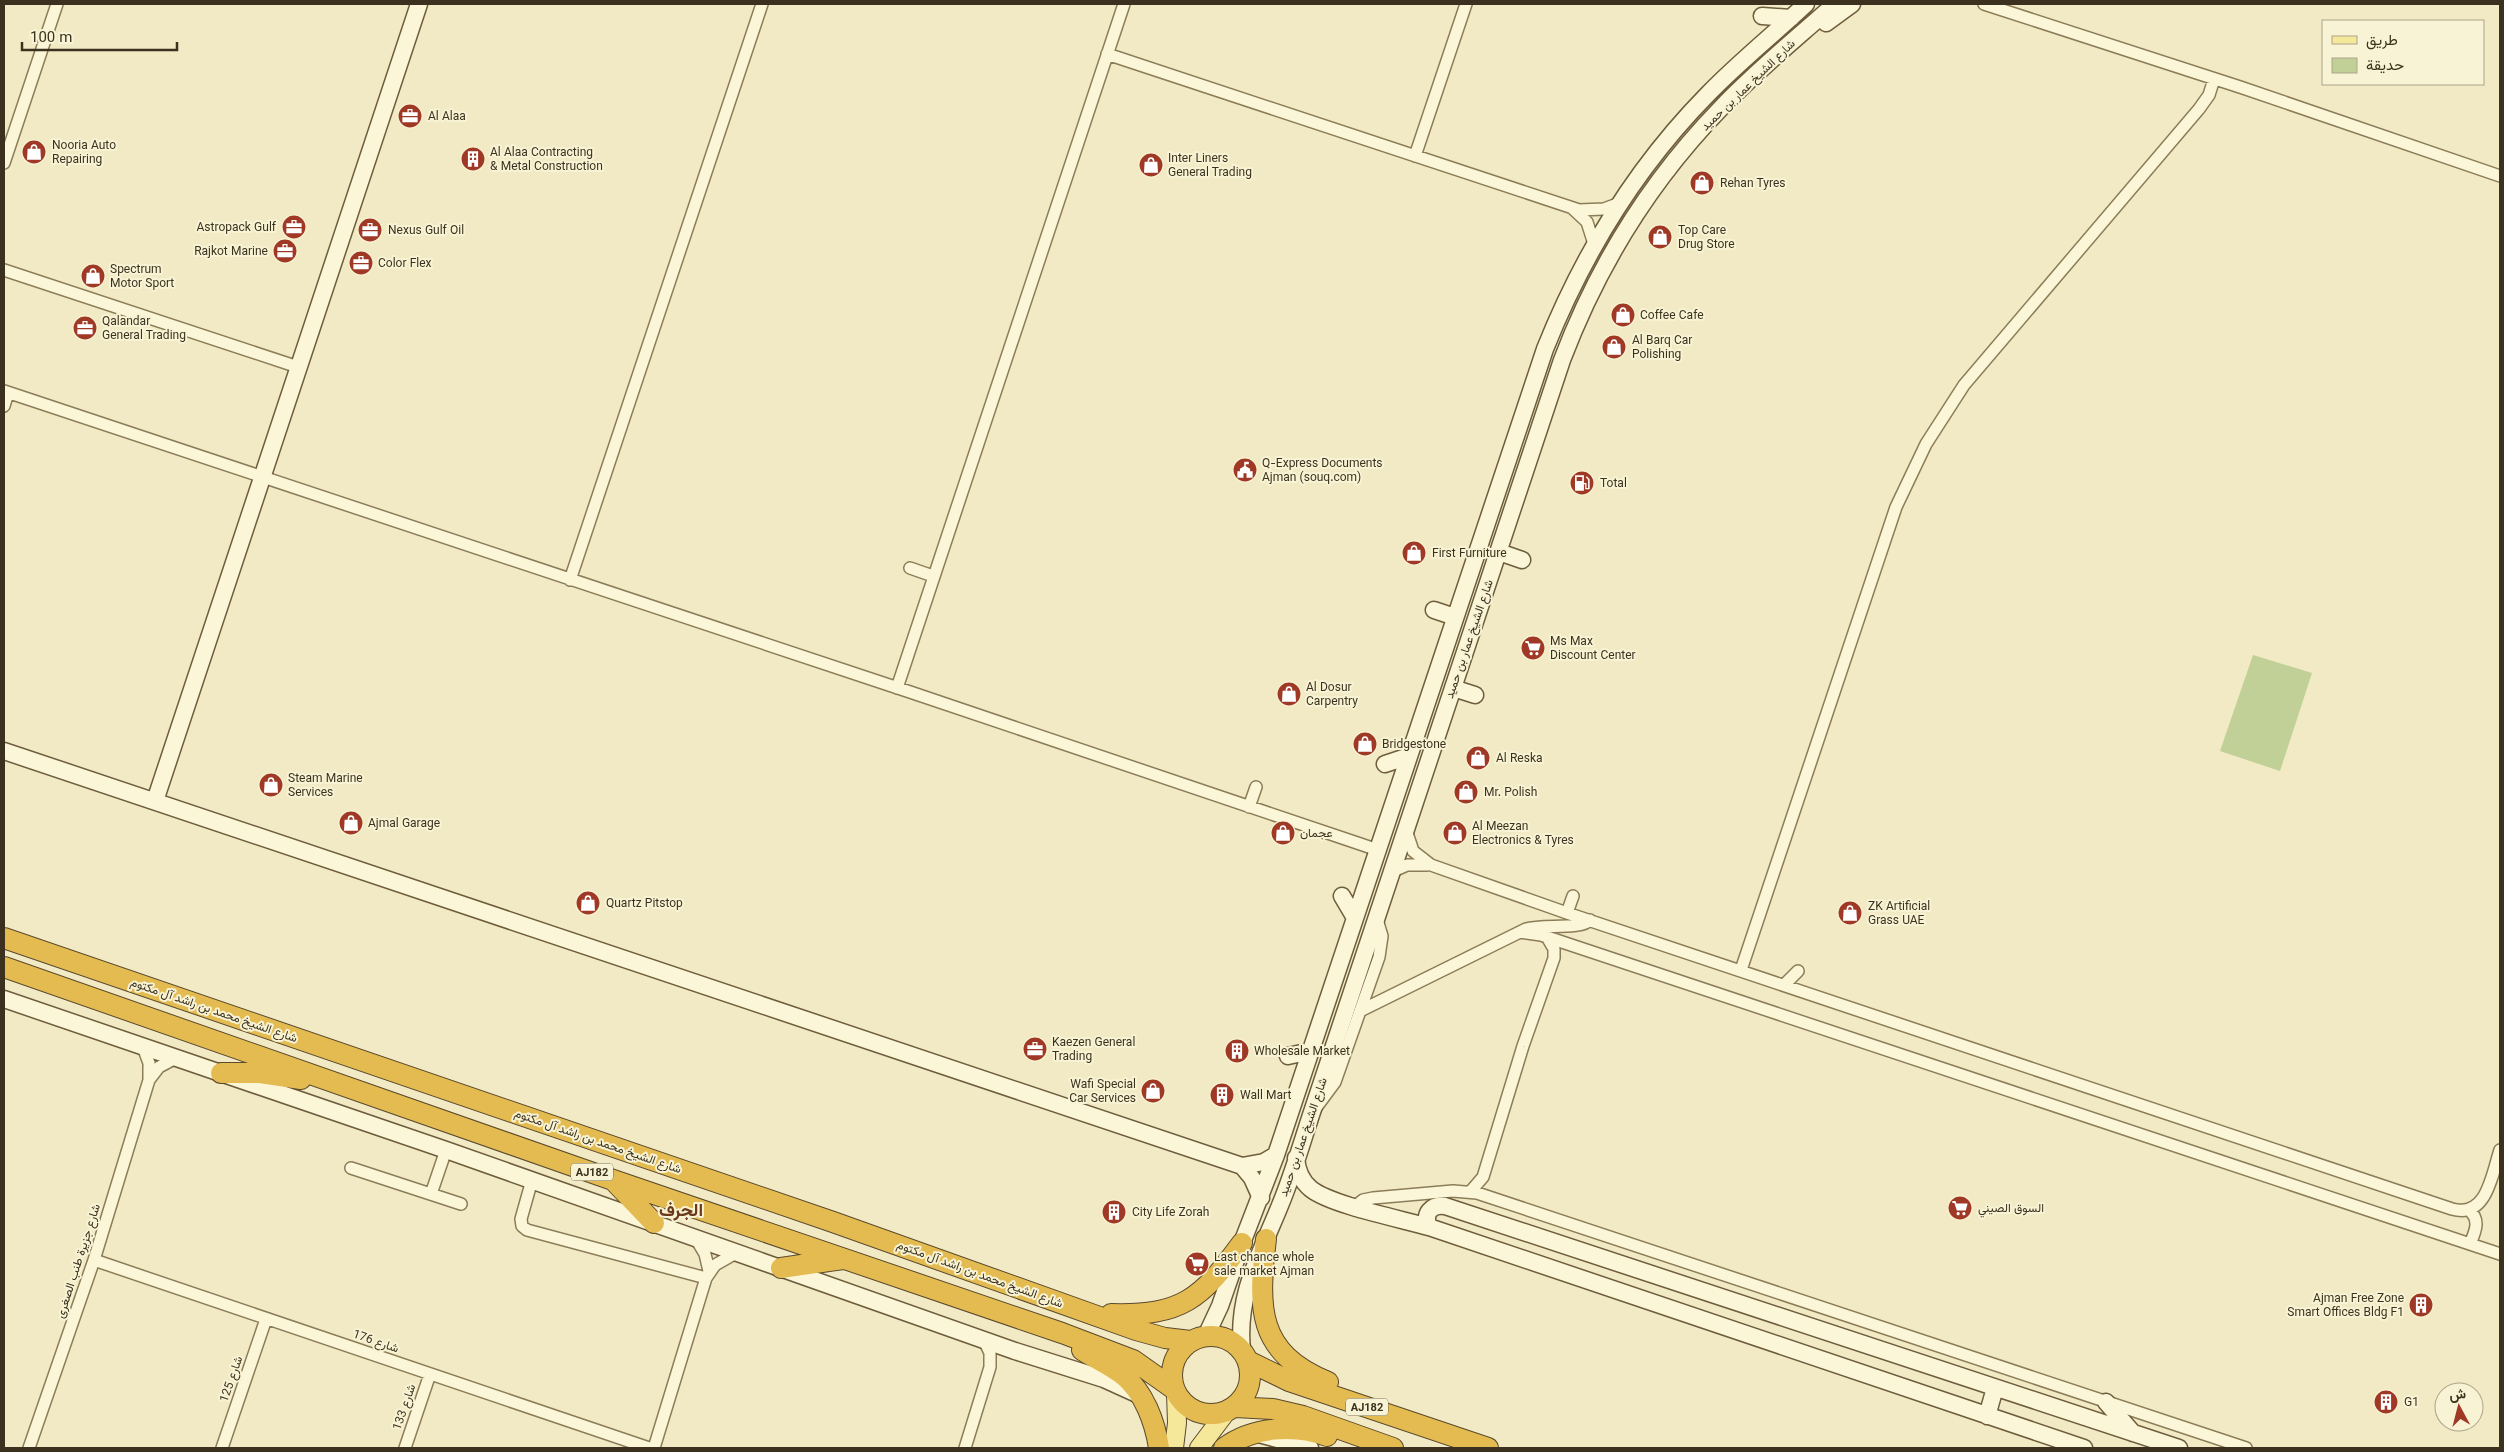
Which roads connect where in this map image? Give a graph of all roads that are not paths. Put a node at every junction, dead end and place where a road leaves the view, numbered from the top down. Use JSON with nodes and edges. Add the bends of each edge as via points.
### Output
{"nodes":[{"id":1,"x":57,"y":4,"type":"edge"},
{"id":2,"x":419,"y":4,"type":"edge"},
{"id":3,"x":762,"y":4,"type":"edge"},
{"id":4,"x":1124,"y":4,"type":"edge"},
{"id":5,"x":1466,"y":4,"type":"edge"},
{"id":6,"x":1806,"y":4,"type":"edge"},
{"id":7,"x":1835,"y":4,"type":"edge"},
{"id":8,"x":1852,"y":4,"type":"edge"},
{"id":9,"x":1984,"y":4,"type":"edge"},
{"id":10,"x":1762,"y":16,"type":"dead end"},
{"id":11,"x":1792,"y":18,"type":"junction"},
{"id":12,"x":1812,"y":25,"type":"junction"},
{"id":13,"x":1107,"y":54,"type":"junction"},
{"id":14,"x":2214,"y":79,"type":"junction"},
{"id":15,"x":1415,"y":156,"type":"junction"},
{"id":16,"x":4,"y":163,"type":"edge"},
{"id":17,"x":2500,"y":176,"type":"edge"},
{"id":18,"x":1620,"y":203,"type":"junction"},
{"id":19,"x":1571,"y":207,"type":"junction"},
{"id":20,"x":1594,"y":244,"type":"junction"},
{"id":21,"x":4,"y":270,"type":"edge"},
{"id":22,"x":298,"y":368,"type":"junction"},
{"id":23,"x":6,"y":392,"type":"edge"},
{"id":24,"x":4,"y":406,"type":"edge"},
{"id":25,"x":262,"y":477,"type":"junction"},
{"id":26,"x":1499,"y":552,"type":"junction"},
{"id":27,"x":1522,"y":560,"type":"dead end"},
{"id":28,"x":910,"y":568,"type":"dead end"},
{"id":29,"x":933,"y":576,"type":"junction"},
{"id":30,"x":570,"y":580,"type":"junction"},
{"id":31,"x":1434,"y":610,"type":"dead end"},
{"id":32,"x":1455,"y":617,"type":"junction"},
{"id":33,"x":897,"y":688,"type":"junction"},
{"id":34,"x":1453,"y":688,"type":"junction"},
{"id":35,"x":1475,"y":695,"type":"dead end"},
{"id":36,"x":4,"y":751,"type":"edge"},
{"id":37,"x":1409,"y":756,"type":"junction"},
{"id":38,"x":1385,"y":764,"type":"dead end"},
{"id":39,"x":1256,"y":787,"type":"dead end"},
{"id":40,"x":154,"y":802,"type":"junction"},
{"id":41,"x":1249,"y":807,"type":"junction"},
{"id":42,"x":1406,"y":829,"type":"junction"},
{"id":43,"x":1378,"y":850,"type":"junction"},
{"id":44,"x":1431,"y":865,"type":"junction"},
{"id":45,"x":1391,"y":872,"type":"junction"},
{"id":46,"x":1342,"y":896,"type":"dead end"},
{"id":47,"x":1573,"y":896,"type":"dead end"},
{"id":48,"x":1567,"y":913,"type":"junction"},
{"id":49,"x":1376,"y":916,"type":"junction"},
{"id":50,"x":1355,"y":918,"type":"junction"},
{"id":51,"x":1590,"y":920,"type":"junction"},
{"id":52,"x":1520,"y":932,"type":"junction"},
{"id":53,"x":1547,"y":937,"type":"junction"},
{"id":54,"x":4,"y":938,"type":"edge"},
{"id":55,"x":4,"y":967,"type":"edge"},
{"id":56,"x":1740,"y":970,"type":"junction"},
{"id":57,"x":1798,"y":971,"type":"dead end"},
{"id":58,"x":1784,"y":985,"type":"junction"},
{"id":59,"x":4,"y":999,"type":"edge"},
{"id":60,"x":1360,"y":1011,"type":"junction"},
{"id":61,"x":143,"y":1047,"type":"junction"},
{"id":62,"x":1311,"y":1051,"type":"junction"},
{"id":63,"x":1288,"y":1056,"type":"dead end"},
{"id":64,"x":174,"y":1058,"type":"junction"},
{"id":65,"x":221,"y":1073,"type":"junction"},
{"id":66,"x":322,"y":1078,"type":"junction"},
{"id":67,"x":149,"y":1080,"type":"junction"},
{"id":68,"x":1312,"y":1112,"type":"junction"},
{"id":69,"x":446,"y":1150,"type":"junction"},
{"id":70,"x":2500,"y":1150,"type":"edge"},
{"id":71,"x":1276,"y":1155,"type":"junction"},
{"id":72,"x":1296,"y":1158,"type":"junction"},
{"id":73,"x":1242,"y":1166,"type":"junction"},
{"id":74,"x":350,"y":1168,"type":"dead end"},
{"id":75,"x":532,"y":1180,"type":"junction"},
{"id":76,"x":613,"y":1180,"type":"junction"},
{"id":77,"x":1315,"y":1191,"type":"junction"},
{"id":78,"x":1471,"y":1192,"type":"junction"},
{"id":79,"x":431,"y":1194,"type":"junction"},
{"id":80,"x":1261,"y":1198,"type":"junction"},
{"id":81,"x":1282,"y":1201,"type":"junction"},
{"id":82,"x":461,"y":1204,"type":"dead end"},
{"id":83,"x":1354,"y":1207,"type":"junction"},
{"id":84,"x":2469,"y":1210,"type":"junction"},
{"id":85,"x":654,"y":1223,"type":"junction"},
{"id":86,"x":1429,"y":1227,"type":"junction"},
{"id":87,"x":696,"y":1239,"type":"junction"},
{"id":88,"x":1266,"y":1239,"type":"junction"},
{"id":89,"x":1242,"y":1243,"type":"junction"},
{"id":90,"x":2470,"y":1244,"type":"junction"},
{"id":91,"x":736,"y":1253,"type":"junction"},
{"id":92,"x":2500,"y":1254,"type":"edge"},
{"id":93,"x":846,"y":1258,"type":"junction"},
{"id":94,"x":94,"y":1260,"type":"junction"},
{"id":95,"x":781,"y":1268,"type":"junction"},
{"id":96,"x":708,"y":1274,"type":"junction"},
{"id":97,"x":1091,"y":1314,"type":"junction"},
{"id":98,"x":266,"y":1319,"type":"junction"},
{"id":99,"x":1062,"y":1333,"type":"junction"},
{"id":100,"x":1199,"y":1339,"type":"junction"},
{"id":101,"x":984,"y":1340,"type":"junction"},
{"id":102,"x":1015,"y":1351,"type":"junction"},
{"id":103,"x":1245,"y":1356,"type":"junction"},
{"id":104,"x":990,"y":1367,"type":"junction"},
{"id":105,"x":430,"y":1374,"type":"junction"},
{"id":106,"x":1996,"y":1388,"type":"junction"},
{"id":107,"x":1175,"y":1391,"type":"junction"},
{"id":108,"x":1140,"y":1396,"type":"junction"},
{"id":109,"x":2106,"y":1402,"type":"junction"},
{"id":110,"x":1231,"y":1409,"type":"junction"},
{"id":111,"x":1389,"y":1414,"type":"junction"},
{"id":112,"x":1987,"y":1416,"type":"junction"},
{"id":113,"x":1255,"y":1433,"type":"junction"},
{"id":114,"x":2133,"y":1433,"type":"junction"},
{"id":115,"x":1385,"y":1447,"type":"edge"},
{"id":116,"x":2078,"y":1447,"type":"edge"},
{"id":117,"x":29,"y":1448,"type":"edge"},
{"id":118,"x":222,"y":1448,"type":"edge"},
{"id":119,"x":405,"y":1448,"type":"edge"},
{"id":120,"x":650,"y":1448,"type":"edge"},
{"id":121,"x":965,"y":1448,"type":"edge"},
{"id":122,"x":1158,"y":1448,"type":"edge"},
{"id":123,"x":1174,"y":1448,"type":"edge"},
{"id":124,"x":1199,"y":1448,"type":"edge"},
{"id":125,"x":1224,"y":1448,"type":"edge"},
{"id":126,"x":1310,"y":1448,"type":"edge"},
{"id":127,"x":1363,"y":1448,"type":"edge"},
{"id":128,"x":1488,"y":1448,"type":"edge"},
{"id":129,"x":2178,"y":1448,"type":"edge"},
{"id":130,"x":2246,"y":1448,"type":"edge"}],
"edges":[{"from":1,"to":16,"type":"street"},
{"from":2,"to":22,"type":"street"},
{"from":3,"to":30,"type":"street"},
{"from":4,"to":13,"type":"street"},
{"from":5,"to":15,"type":"street"},
{"from":6,"to":11,"type":"street","name":"شارع الشيخ عمار بن حميد"},
{"from":7,"to":12,"type":"street","name":"شارع الشيخ عمار بن حميد"},
{"from":8,"to":12,"type":"street","via":[[1833,20]]},
{"from":9,"to":14,"type":"street"},
{"from":10,"to":11,"type":"street"},
{"from":11,"to":18,"type":"street","name":"شارع الشيخ عمار بن حميد","via":[[1693,110],[1663,144]]},
{"from":12,"to":26,"type":"street","name":"شارع الشيخ عمار بن حميد","via":[[1742,87],[1701,129],[1650,193],[1618,242],[1570,338]]},
{"from":13,"to":15,"type":"street"},
{"from":13,"to":29,"type":"street"},
{"from":14,"to":17,"type":"street"},
{"from":14,"to":56,"type":"street","via":[[2199,108],[1974,371],[1926,444],[1896,507]]},
{"from":15,"to":19,"type":"street"},
{"from":18,"to":19,"type":"street","via":[[1596,211]]},
{"from":18,"to":20,"type":"street","name":"شارع الشيخ عمار بن حميد"},
{"from":19,"to":20,"type":"street","via":[[1587,222]]},
{"from":20,"to":32,"type":"street","name":"شارع الشيخ عمار بن حميد","via":[[1545,349]]},
{"from":21,"to":22,"type":"street"},
{"from":22,"to":25,"type":"street"},
{"from":23,"to":24,"type":"street"},
{"from":23,"to":25,"type":"street"},
{"from":25,"to":30,"type":"street"},
{"from":25,"to":40,"type":"street"},
{"from":26,"to":27,"type":"street"},
{"from":26,"to":34,"type":"street","name":"شارع الشيخ عمار بن حميد"},
{"from":28,"to":29,"type":"street"},
{"from":29,"to":33,"type":"street"},
{"from":30,"to":33,"type":"street"},
{"from":31,"to":32,"type":"street"},
{"from":32,"to":37,"type":"street","name":"شارع الشيخ عمار بن حميد"},
{"from":33,"to":41,"type":"street"},
{"from":34,"to":35,"type":"street"},
{"from":34,"to":42,"type":"street","name":"شارع الشيخ عمار بن حميد"},
{"from":36,"to":40,"type":"street"},
{"from":37,"to":38,"type":"street"},
{"from":37,"to":43,"type":"street","name":"شارع الشيخ عمار بن حميد"},
{"from":39,"to":41,"type":"street"},
{"from":40,"to":73,"type":"street"},
{"from":41,"to":43,"type":"street"},
{"from":42,"to":44,"type":"street","via":[[1413,851]]},
{"from":42,"to":45,"type":"street","name":"شارع الشيخ عمار بن حميد"},
{"from":43,"to":50,"type":"street","name":"شارع الشيخ عمار بن حميد"},
{"from":44,"to":45,"type":"street","via":[[1415,864]]},
{"from":44,"to":48,"type":"street"},
{"from":45,"to":49,"type":"street","name":"شارع الشيخ عمار بن حميد"},
{"from":46,"to":50,"type":"street"},
{"from":47,"to":48,"type":"street"},
{"from":48,"to":51,"type":"street"},
{"from":49,"to":60,"type":"street","via":[[1382,936],[1381,950]]},
{"from":49,"to":68,"type":"street","name":"شارع الشيخ عمار بن حميد"},
{"from":50,"to":62,"type":"street","name":"شارع الشيخ عمار بن حميد"},
{"from":51,"to":52,"type":"street","via":[[1582,926],[1539,926]]},
{"from":51,"to":56,"type":"street"},
{"from":52,"to":53,"type":"street"},
{"from":52,"to":60,"type":"street"},
{"from":53,"to":78,"type":"street","via":[[1554,949],[1554,958],[1483,1176]]},
{"from":53,"to":90,"type":"street"},
{"from":54,"to":97,"type":"highway","name":"شارع الشيخ محمد بن راشد آل مكتوم","number":"AJ182","via":[[760,1196]]},
{"from":55,"to":66,"type":"highway","number":"AJ182"},
{"from":56,"to":58,"type":"street"},
{"from":57,"to":58,"type":"street"},
{"from":58,"to":84,"type":"street","via":[[2452,1209]]},
{"from":59,"to":61,"type":"street"},
{"from":60,"to":68,"type":"street","via":[[1335,1082]]},
{"from":61,"to":64,"type":"street"},
{"from":61,"to":67,"type":"street","name":"شارع جزيرة طنب الصغرى","via":[[149,1063]]},
{"from":62,"to":63,"type":"street"},
{"from":62,"to":71,"type":"street","name":"شارع الشيخ عمار بن حميد"},
{"from":64,"to":65,"type":"street"},
{"from":64,"to":67,"type":"street","name":"شارع جزيرة طنب الصغرى","via":[[159,1067]]},
{"from":65,"to":66,"type":"highway"},
{"from":65,"to":69,"type":"street"},
{"from":66,"to":76,"type":"highway","number":"AJ182"},
{"from":67,"to":94,"type":"street","name":"شارع جزيرة طنب الصغرى"},
{"from":68,"to":72,"type":"street","name":"شارع الشيخ عمار بن حميد"},
{"from":69,"to":75,"type":"street"},
{"from":69,"to":79,"type":"street"},
{"from":70,"to":84,"type":"street","via":[[2484,1198]]},
{"from":71,"to":73,"type":"street","via":[[1264,1162]]},
{"from":71,"to":80,"type":"street","name":"شارع الشيخ عمار بن حميد"},
{"from":72,"to":77,"type":"street","via":[[1301,1177]]},
{"from":72,"to":81,"type":"street","name":"شارع الشيخ عمار بن حميد"},
{"from":73,"to":80,"type":"street","via":[[1256,1184]]},
{"from":74,"to":79,"type":"street"},
{"from":75,"to":85,"type":"street"},
{"from":75,"to":96,"type":"street","via":[[521,1219],[527,1230]]},
{"from":76,"to":85,"type":"highway"},
{"from":76,"to":93,"type":"highway","number":"AJ182"},
{"from":77,"to":81,"type":"street"},
{"from":77,"to":83,"type":"street"},
{"from":78,"to":83,"type":"street","via":[[1373,1198]]},
{"from":78,"to":109,"type":"street"},
{"from":79,"to":82,"type":"street"},
{"from":80,"to":89,"type":"street","name":"شارع الشيخ عمار بن حميد"},
{"from":81,"to":88,"type":"street","name":"شارع الشيخ عمار بن حميد"},
{"from":83,"to":86,"type":"street"},
{"from":84,"to":90,"type":"street","via":[[2475,1216],[2476,1224]]},
{"from":85,"to":87,"type":"street"},
{"from":86,"to":106,"type":"street","via":[[1426,1219],[1429,1211],[1436,1206],[1445,1206]]},
{"from":86,"to":112,"type":"street"},
{"from":87,"to":91,"type":"street"},
{"from":87,"to":96,"type":"street","via":[[705,1254]]},
{"from":88,"to":103,"type":"street","name":"شارع الشيخ عمار بن حميد","via":[[1247,1285],[1241,1311]]},
{"from":88,"to":111,"type":"highway","via":[[1263,1313],[1282,1353],[1306,1372],[1370,1397]]},
{"from":89,"to":97,"type":"highway","via":[[1209,1286],[1183,1304],[1146,1314]]},
{"from":89,"to":100,"type":"street","name":"شارع الشيخ عمار بن حميد","via":[[1220,1306]]},
{"from":90,"to":92,"type":"street"},
{"from":91,"to":95,"type":"street"},
{"from":91,"to":96,"type":"street","via":[[722,1260]]},
{"from":93,"to":95,"type":"highway"},
{"from":93,"to":99,"type":"highway","number":"AJ182"},
{"from":94,"to":98,"type":"street","name":"شارع 176"},
{"from":94,"to":117,"type":"street","name":"شارع جزيرة طنب الصغرى"},
{"from":95,"to":101,"type":"street"},
{"from":96,"to":120,"type":"street"},
{"from":97,"to":100,"type":"highway","name":"شارع الشيخ محمد بن راشد آل مكتوم","number":"AJ182","via":[[1150,1334]]},
{"from":98,"to":105,"type":"street","name":"شارع 176"},
{"from":98,"to":118,"type":"street","name":"شارع 125"},
{"from":99,"to":107,"type":"highway","number":"AJ182","via":[[1133,1360]]},
{"from":99,"to":108,"type":"highway","via":[[1125,1377]]},
{"from":100,"to":103,"type":"highway","via":[[1226,1339]]},
{"from":100,"to":107,"type":"highway","via":[[1184,1347],[1174,1362],[1172,1380]]},
{"from":101,"to":102,"type":"street"},
{"from":101,"to":104,"type":"street","via":[[990,1353]]},
{"from":102,"to":104,"type":"street","via":[[1001,1356]]},
{"from":102,"to":108,"type":"street","via":[[1104,1379]]},
{"from":103,"to":110,"type":"highway","via":[[1251,1374],[1249,1386],[1244,1398]]},
{"from":103,"to":111,"type":"highway","number":"AJ182","via":[[1289,1381]]},
{"from":104,"to":121,"type":"street"},
{"from":105,"to":119,"type":"street","name":"شارع 133"},
{"from":105,"to":120,"type":"street","name":"شارع 176"},
{"from":106,"to":112,"type":"street"},
{"from":106,"to":114,"type":"street"},
{"from":107,"to":110,"type":"highway","via":[[1188,1408],[1198,1412],[1207,1414]]},
{"from":107,"to":123,"type":"main road","via":[[1178,1423]]},
{"from":108,"to":122,"type":"highway","via":[[1154,1424]]},
{"from":109,"to":114,"type":"street"},
{"from":109,"to":130,"type":"street"},
{"from":110,"to":115,"type":"highway","number":"AJ182","via":[[1274,1410],[1303,1416]]},
{"from":110,"to":124,"type":"main road"},
{"from":111,"to":128,"type":"highway","number":"AJ182"},
{"from":112,"to":116,"type":"street"},
{"from":113,"to":125,"type":"highway"},
{"from":113,"to":126,"type":"street"},
{"from":113,"to":127,"type":"highway","via":[[1304,1430]]},
{"from":114,"to":129,"type":"street"}]}
